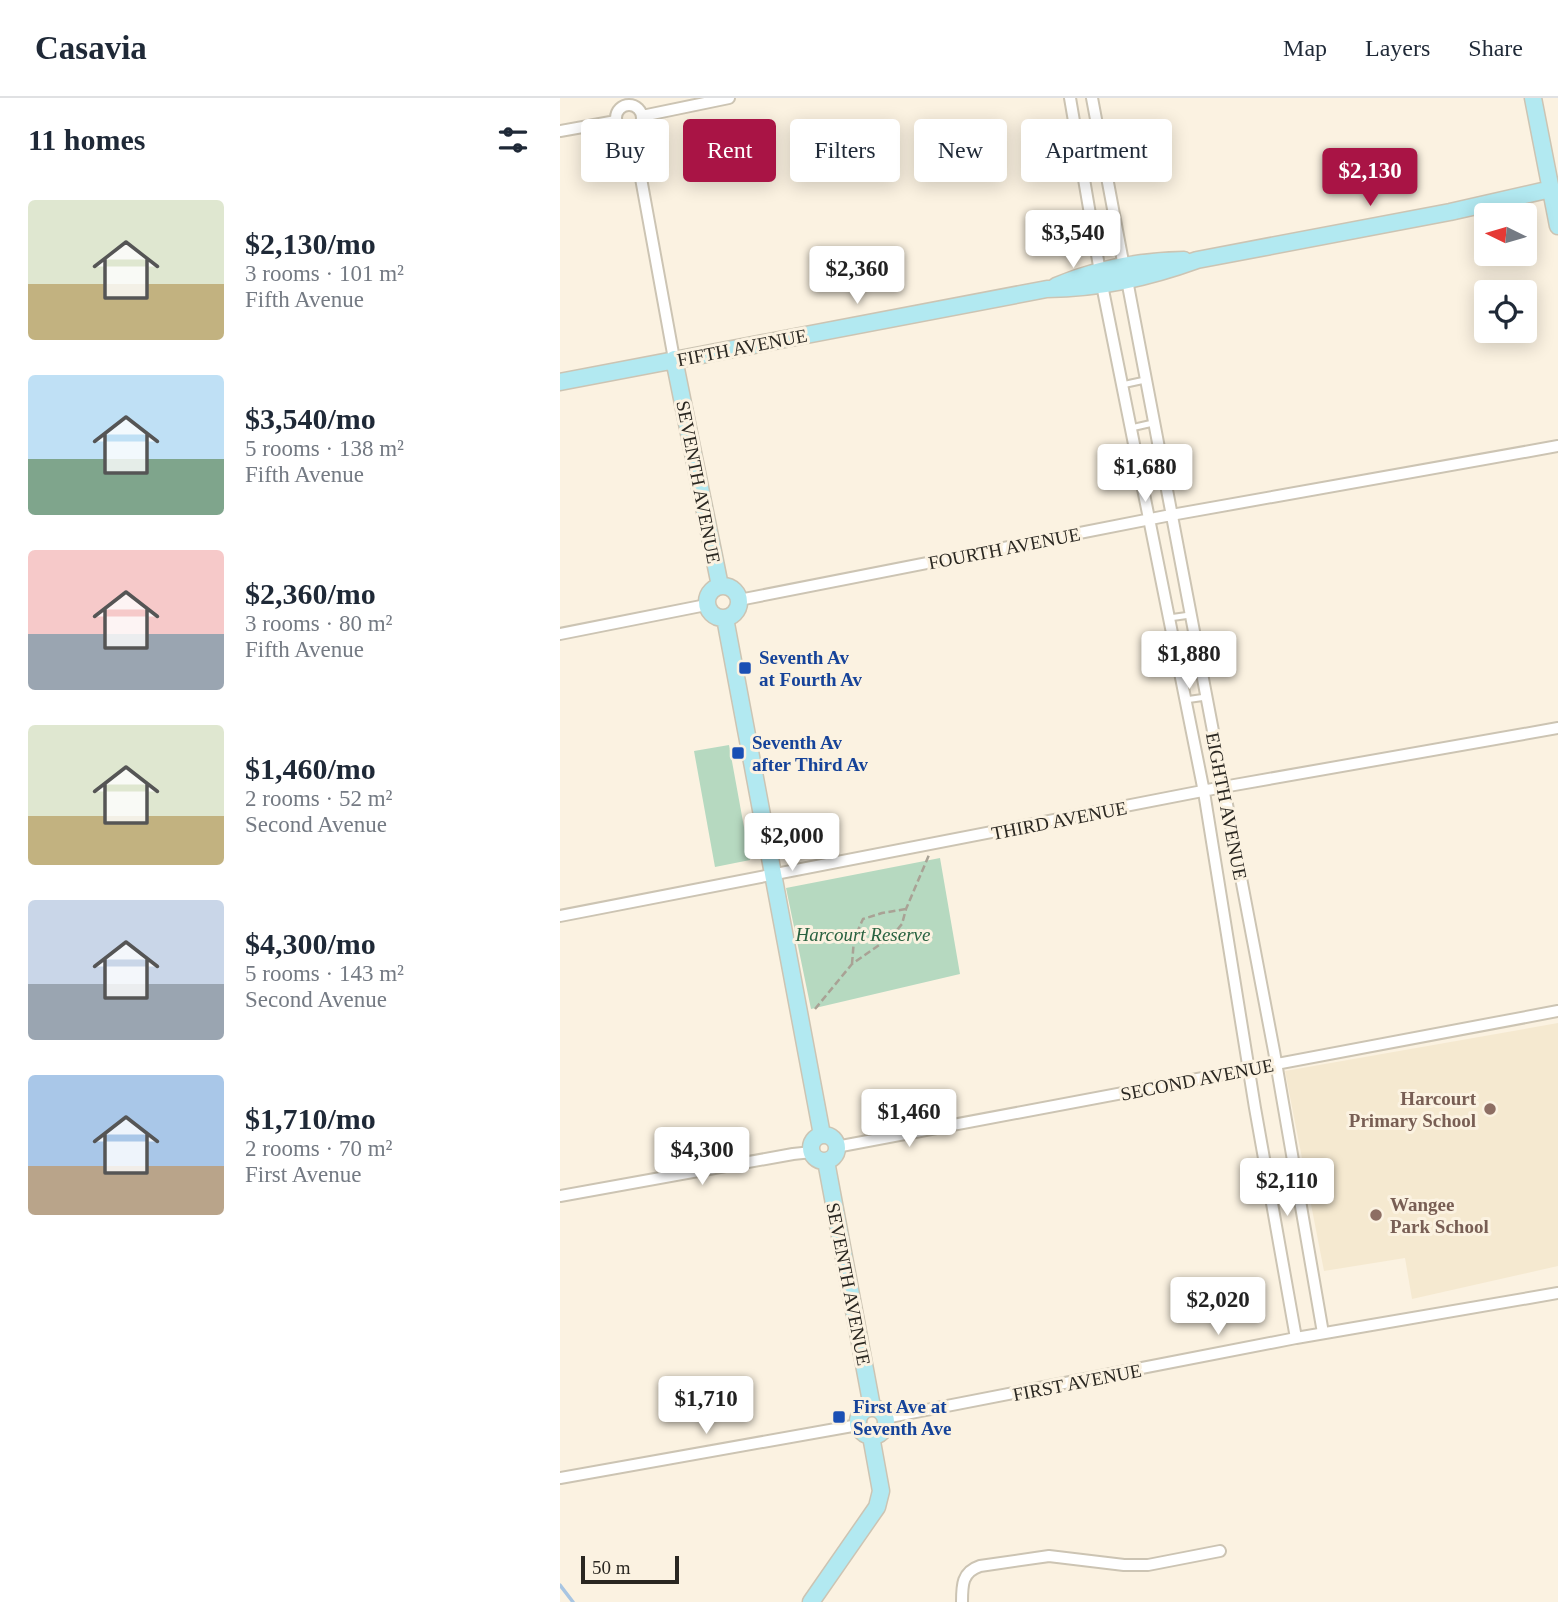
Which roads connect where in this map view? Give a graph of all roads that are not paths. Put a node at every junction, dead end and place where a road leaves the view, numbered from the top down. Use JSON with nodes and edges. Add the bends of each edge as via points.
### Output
{"nodes":[{"id":1,"x":729,"y":98,"type":"edge"},
{"id":2,"x":1070,"y":98,"type":"edge"},
{"id":3,"x":1092,"y":98,"type":"edge"},
{"id":4,"x":1533,"y":98,"type":"edge"},
{"id":5,"x":627,"y":101,"type":"edge"},
{"id":6,"x":642,"y":116,"type":"junction"},
{"id":7,"x":616,"y":119,"type":"edge"},
{"id":8,"x":641,"y":119,"type":"edge"},
{"id":9,"x":581,"y":127,"type":"edge"},
{"id":10,"x":560,"y":131,"type":"edge"},
{"id":11,"x":642,"y":182,"type":"edge"},
{"id":12,"x":1550,"y":189,"type":"junction"},
{"id":13,"x":1558,"y":226,"type":"edge"},
{"id":14,"x":1125,"y":274,"type":"junction"},
{"id":15,"x":1101,"y":278,"type":"junction"},
{"id":16,"x":674,"y":359,"type":"junction"},
{"id":17,"x":1145,"y":380,"type":"junction"},
{"id":18,"x":560,"y":382,"type":"edge"},
{"id":19,"x":1122,"y":386,"type":"junction"},
{"id":20,"x":1153,"y":424,"type":"junction"},
{"id":21,"x":1131,"y":428,"type":"junction"},
{"id":22,"x":1558,"y":446,"type":"edge"},
{"id":23,"x":1171,"y":515,"type":"junction"},
{"id":24,"x":1149,"y":519,"type":"junction"},
{"id":25,"x":720,"y":586,"type":"junction"},
{"id":26,"x":739,"y":600,"type":"junction"},
{"id":27,"x":706,"y":605,"type":"junction"},
{"id":28,"x":1190,"y":615,"type":"junction"},
{"id":29,"x":725,"y":618,"type":"junction"},
{"id":30,"x":1169,"y":618,"type":"junction"},
{"id":31,"x":560,"y":634,"type":"edge"},
{"id":32,"x":1206,"y":696,"type":"junction"},
{"id":33,"x":1185,"y":699,"type":"junction"},
{"id":34,"x":1558,"y":728,"type":"edge"},
{"id":35,"x":1223,"y":788,"type":"junction"},
{"id":36,"x":1204,"y":792,"type":"junction"},
{"id":37,"x":773,"y":874,"type":"junction"},
{"id":38,"x":560,"y":916,"type":"edge"},
{"id":39,"x":1558,"y":1011,"type":"edge"},
{"id":40,"x":1276,"y":1063,"type":"junction"},
{"id":41,"x":1249,"y":1069,"type":"junction"},
{"id":42,"x":822,"y":1135,"type":"junction"},
{"id":43,"x":836,"y":1147,"type":"junction"},
{"id":44,"x":819,"y":1157,"type":"junction"},
{"id":45,"x":560,"y":1196,"type":"edge"},
{"id":46,"x":1558,"y":1293,"type":"edge"},
{"id":47,"x":1323,"y":1334,"type":"junction"},
{"id":48,"x":1296,"y":1338,"type":"junction"},
{"id":49,"x":872,"y":1407,"type":"junction"},
{"id":50,"x":885,"y":1418,"type":"junction"},
{"id":51,"x":858,"y":1424,"type":"junction"},
{"id":52,"x":871,"y":1436,"type":"junction"},
{"id":53,"x":560,"y":1478,"type":"edge"},
{"id":54,"x":1220,"y":1551,"type":"dead end"},
{"id":55,"x":811,"y":1602,"type":"edge"},
{"id":56,"x":962,"y":1602,"type":"edge"}],
"edges":[{"from":1,"to":6,"type":"street"},
{"from":2,"to":15,"type":"street","name":"EIGHTH AVENUE"},
{"from":3,"to":14,"type":"street","name":"EIGHTH AVENUE"},
{"from":4,"to":12,"type":"street"},
{"from":5,"to":6,"type":"street"},
{"from":5,"to":7,"type":"street"},
{"from":6,"to":8,"type":"street"},
{"from":9,"to":10,"type":"street"},
{"from":11,"to":16,"type":"street","name":"SEVENTH AVENUE"},
{"from":12,"to":13,"type":"street"},
{"from":12,"to":14,"type":"street","name":"FIFTH AVENUE","via":[[1197,260],[1160,273]]},
{"from":14,"to":15,"type":"street","name":"FIFTH AVENUE"},
{"from":14,"to":17,"type":"street","name":"EIGHTH AVENUE"},
{"from":15,"to":16,"type":"street","name":"FIFTH AVENUE","via":[[1084,274],[1047,289]]},
{"from":15,"to":19,"type":"street","name":"EIGHTH AVENUE"},
{"from":16,"to":18,"type":"street","name":"FIFTH AVENUE"},
{"from":16,"to":25,"type":"street","name":"SEVENTH AVENUE"},
{"from":17,"to":19,"type":"lane"},
{"from":17,"to":20,"type":"street","name":"EIGHTH AVENUE"},
{"from":19,"to":21,"type":"street","name":"EIGHTH AVENUE"},
{"from":20,"to":21,"type":"lane"},
{"from":20,"to":23,"type":"street","name":"EIGHTH AVENUE"},
{"from":21,"to":24,"type":"street","name":"EIGHTH AVENUE"},
{"from":22,"to":23,"type":"street","name":"FOURTH AVENUE"},
{"from":23,"to":24,"type":"street","name":"FOURTH AVENUE"},
{"from":23,"to":28,"type":"street","name":"EIGHTH AVENUE"},
{"from":24,"to":26,"type":"street","name":"FOURTH AVENUE"},
{"from":24,"to":30,"type":"street","name":"EIGHTH AVENUE"},
{"from":25,"to":26,"type":"street","via":[[734,590]]},
{"from":25,"to":27,"type":"street","via":[[710,590]]},
{"from":26,"to":29,"type":"street","via":[[737,610]]},
{"from":27,"to":29,"type":"street","via":[[711,614]]},
{"from":27,"to":31,"type":"street"},
{"from":28,"to":30,"type":"lane"},
{"from":28,"to":32,"type":"street","name":"EIGHTH AVENUE"},
{"from":29,"to":37,"type":"street"},
{"from":30,"to":33,"type":"street","name":"EIGHTH AVENUE"},
{"from":32,"to":33,"type":"lane"},
{"from":32,"to":35,"type":"street","name":"EIGHTH AVENUE"},
{"from":33,"to":36,"type":"street","name":"EIGHTH AVENUE"},
{"from":34,"to":35,"type":"street","name":"THIRD AVENUE"},
{"from":35,"to":36,"type":"street","name":"THIRD AVENUE"},
{"from":35,"to":40,"type":"street","name":"EIGHTH AVENUE"},
{"from":36,"to":37,"type":"street","name":"THIRD AVENUE"},
{"from":36,"to":41,"type":"street","name":"EIGHTH AVENUE"},
{"from":37,"to":38,"type":"street","name":"THIRD AVENUE"},
{"from":37,"to":42,"type":"street"},
{"from":39,"to":40,"type":"street","name":"SECOND AVENUE"},
{"from":40,"to":41,"type":"street","name":"SECOND AVENUE"},
{"from":40,"to":47,"type":"street","name":"EIGHTH AVENUE"},
{"from":41,"to":43,"type":"street","name":"SECOND AVENUE"},
{"from":41,"to":48,"type":"street","name":"EIGHTH AVENUE"},
{"from":42,"to":43,"type":"street","via":[[833,1139]]},
{"from":42,"to":44,"type":"street","via":[[814,1140]]},
{"from":43,"to":44,"type":"street","via":[[834,1155]]},
{"from":44,"to":45,"type":"street","via":[[793,1154]]},
{"from":44,"to":49,"type":"street","name":"SEVENTH AVENUE"},
{"from":46,"to":47,"type":"street","name":"FIRST AVENUE"},
{"from":47,"to":48,"type":"street","name":"FIRST AVENUE"},
{"from":48,"to":50,"type":"street","name":"FIRST AVENUE"},
{"from":49,"to":50,"type":"street","via":[[881,1410]]},
{"from":49,"to":51,"type":"street","via":[[861,1412]]},
{"from":50,"to":52,"type":"street","via":[[883,1431]]},
{"from":51,"to":52,"type":"street","via":[[862,1433]]},
{"from":51,"to":53,"type":"street"},
{"from":52,"to":55,"type":"street","via":[[881,1490],[877,1507]]},
{"from":54,"to":56,"type":"street","via":[[1148,1565],[1049,1556],[980,1566],[966,1575]]}]}
